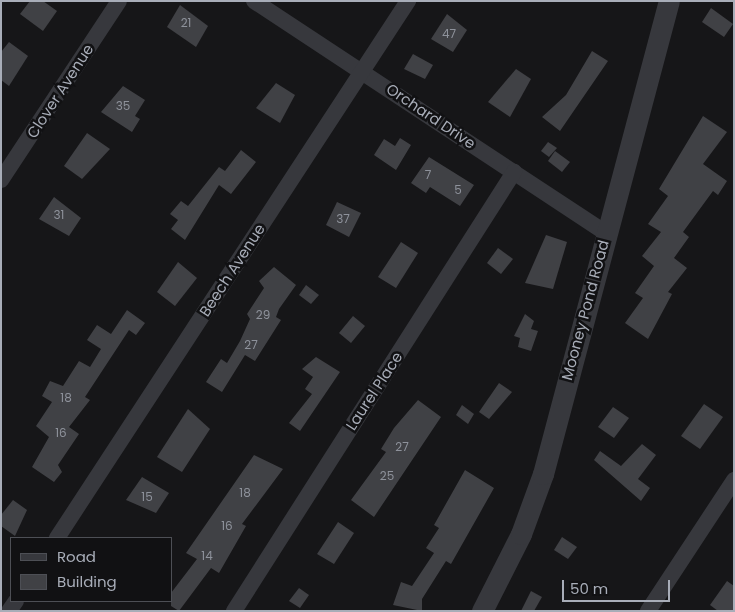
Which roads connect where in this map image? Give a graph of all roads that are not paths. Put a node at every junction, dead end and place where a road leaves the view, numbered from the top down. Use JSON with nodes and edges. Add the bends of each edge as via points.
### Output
{"nodes":[{"id":1,"x":119,"y":1,"type":"edge"},
{"id":2,"x":254,"y":1,"type":"edge"},
{"id":3,"x":408,"y":1,"type":"edge"},
{"id":4,"x":669,"y":1,"type":"edge"},
{"id":5,"x":362,"y":70,"type":"junction"},
{"id":6,"x":514,"y":172,"type":"junction"},
{"id":7,"x":1,"y":180,"type":"edge"},
{"id":8,"x":606,"y":233,"type":"junction"},
{"id":9,"x":734,"y":480,"type":"edge"},
{"id":10,"x":58,"y":537,"type":"edge"},
{"id":11,"x":234,"y":611,"type":"edge"},
{"id":12,"x":482,"y":611,"type":"edge"},
{"id":13,"x":648,"y":611,"type":"edge"}],
"edges":[{"from":1,"to":7,"type":"street","name":"Clover Avenue"},
{"from":2,"to":5,"type":"street","name":"Orchard Drive"},
{"from":3,"to":5,"type":"street","name":"Beech Avenue"},
{"from":4,"to":8,"type":"street","name":"Mooney Pond Road"},
{"from":5,"to":6,"type":"street","name":"Orchard Drive"},
{"from":5,"to":10,"type":"street","name":"Beech Avenue"},
{"from":6,"to":8,"type":"street","name":"Orchard Drive"},
{"from":6,"to":11,"type":"street","name":"Laurel Place"},
{"from":8,"to":12,"type":"street","name":"Mooney Pond Road","via":[[533,505]]},
{"from":9,"to":13,"type":"street"}]}
